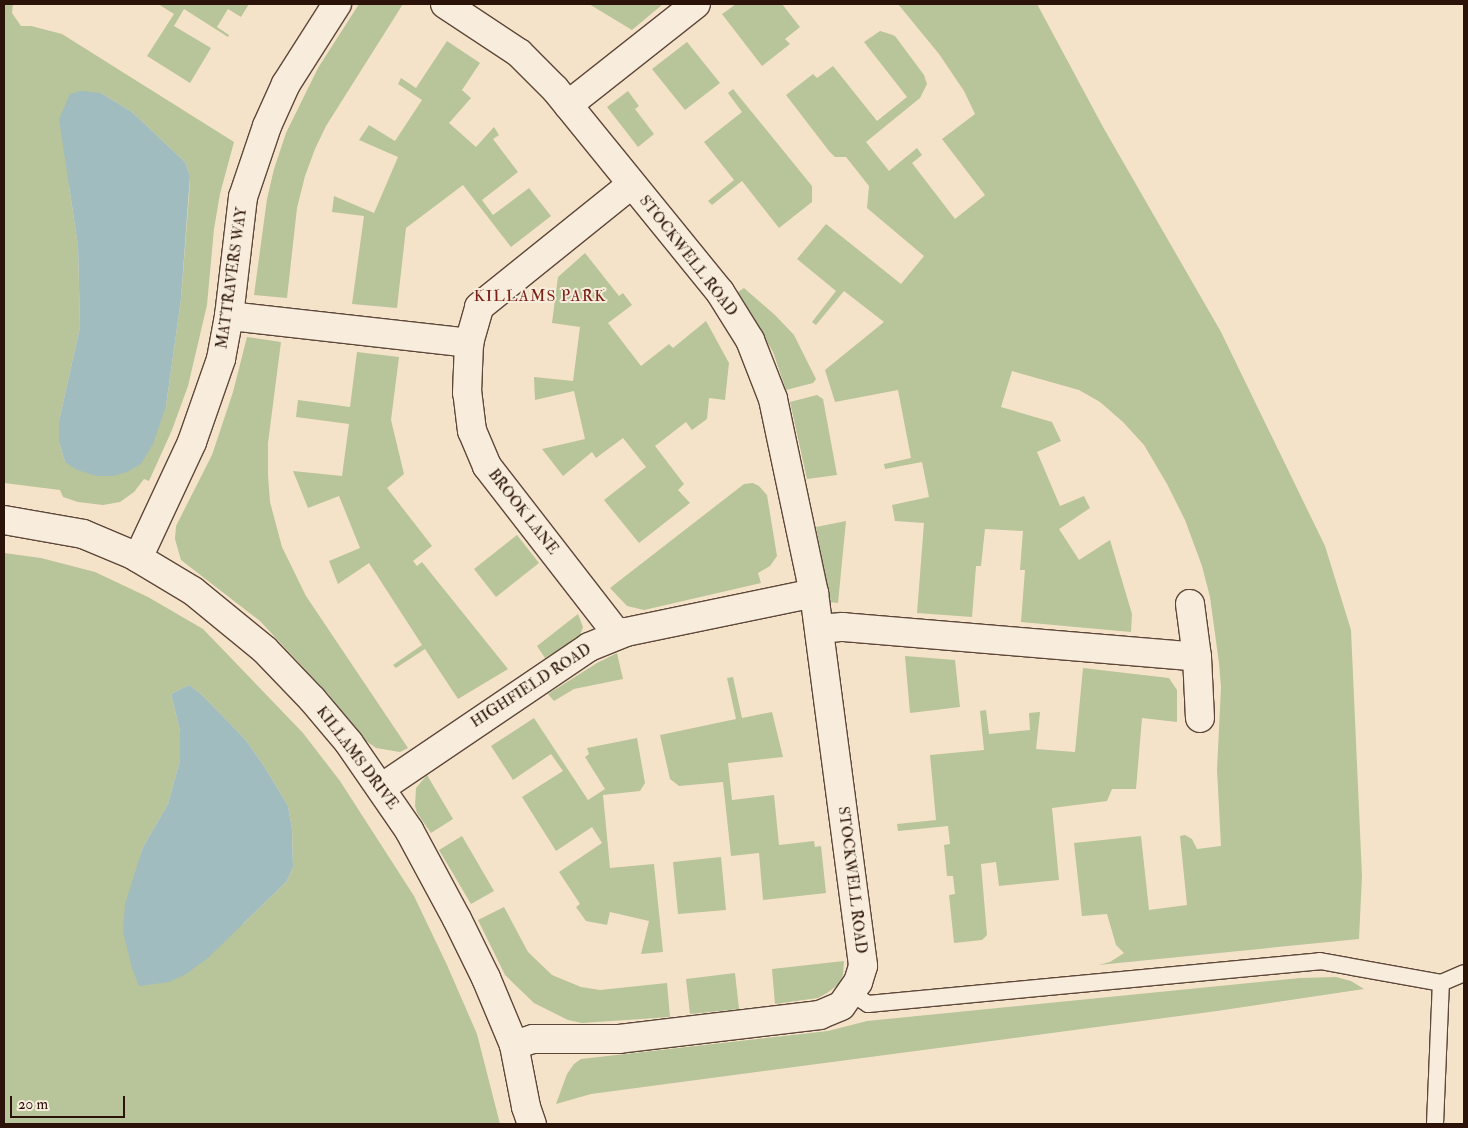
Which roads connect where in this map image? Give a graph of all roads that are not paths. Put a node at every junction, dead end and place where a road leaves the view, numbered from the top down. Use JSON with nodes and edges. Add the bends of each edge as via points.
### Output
{"nodes":[{"id":1,"x":337,"y":4,"type":"edge"},
{"id":2,"x":445,"y":4,"type":"edge"},
{"id":3,"x":696,"y":4,"type":"edge"},
{"id":4,"x":568,"y":105,"type":"junction"},
{"id":5,"x":632,"y":184,"type":"junction"},
{"id":6,"x":229,"y":316,"type":"junction"},
{"id":7,"x":469,"y":343,"type":"junction"},
{"id":8,"x":13,"y":521,"type":"edge"},
{"id":9,"x":138,"y":558,"type":"junction"},
{"id":10,"x":814,"y":593,"type":"junction"},
{"id":11,"x":1190,"y":604,"type":"dead end"},
{"id":12,"x":819,"y":629,"type":"junction"},
{"id":13,"x":618,"y":635,"type":"junction"},
{"id":14,"x":1197,"y":657,"type":"junction"},
{"id":15,"x":1200,"y":718,"type":"dead end"},
{"id":16,"x":380,"y":788,"type":"junction"},
{"id":17,"x":1464,"y":973,"type":"edge"},
{"id":18,"x":1441,"y":983,"type":"junction"},
{"id":19,"x":851,"y":993,"type":"junction"},
{"id":20,"x":514,"y":1044,"type":"junction"},
{"id":21,"x":532,"y":1124,"type":"edge"},
{"id":22,"x":1435,"y":1124,"type":"edge"}],
"edges":[{"from":1,"to":6,"type":"street","name":"MATTRAVERS WAY","via":[[286,84],[267,126],[243,197]]},
{"from":2,"to":4,"type":"street","name":"STOCKWELL ROAD","via":[[519,53]]},
{"from":3,"to":4,"type":"street"},
{"from":4,"to":5,"type":"street","name":"STOCKWELL ROAD"},
{"from":5,"to":7,"type":"street","name":"BROOK LANE","via":[[479,307]]},
{"from":5,"to":10,"type":"street","name":"STOCKWELL ROAD","via":[[725,300],[750,340],[773,398]]},
{"from":6,"to":7,"type":"street"},
{"from":6,"to":9,"type":"street","name":"MATTRAVERS WAY","via":[[221,359],[192,442]]},
{"from":7,"to":13,"type":"street","name":"BROOK LANE","via":[[468,402],[472,431],[487,466]]},
{"from":8,"to":9,"type":"street","name":"KILLAMS DRIVE","via":[[83,534]]},
{"from":9,"to":16,"type":"street","name":"KILLAMS DRIVE","via":[[193,591],[265,650],[337,729]]},
{"from":10,"to":12,"type":"street","name":"STOCKWELL ROAD"},
{"from":10,"to":13,"type":"street","name":"HIGHFIELD ROAD"},
{"from":11,"to":14,"type":"street"},
{"from":12,"to":14,"type":"street","via":[[843,627]]},
{"from":12,"to":19,"type":"street","name":"STOCKWELL ROAD","via":[[863,966]]},
{"from":13,"to":16,"type":"street","name":"HIGHFIELD ROAD","via":[[589,647]]},
{"from":14,"to":15,"type":"street"},
{"from":16,"to":20,"type":"street","name":"KILLAMS DRIVE","via":[[409,830],[457,919]]},
{"from":17,"to":18,"type":"lane"},
{"from":18,"to":19,"type":"lane","via":[[1320,961],[868,1004]]},
{"from":18,"to":22,"type":"lane"},
{"from":19,"to":20,"type":"street","name":"STOCKWELL ROAD","via":[[841,1006],[820,1015],[619,1039],[533,1039]]},
{"from":20,"to":21,"type":"street","name":"KILLAMS DRIVE"}]}
